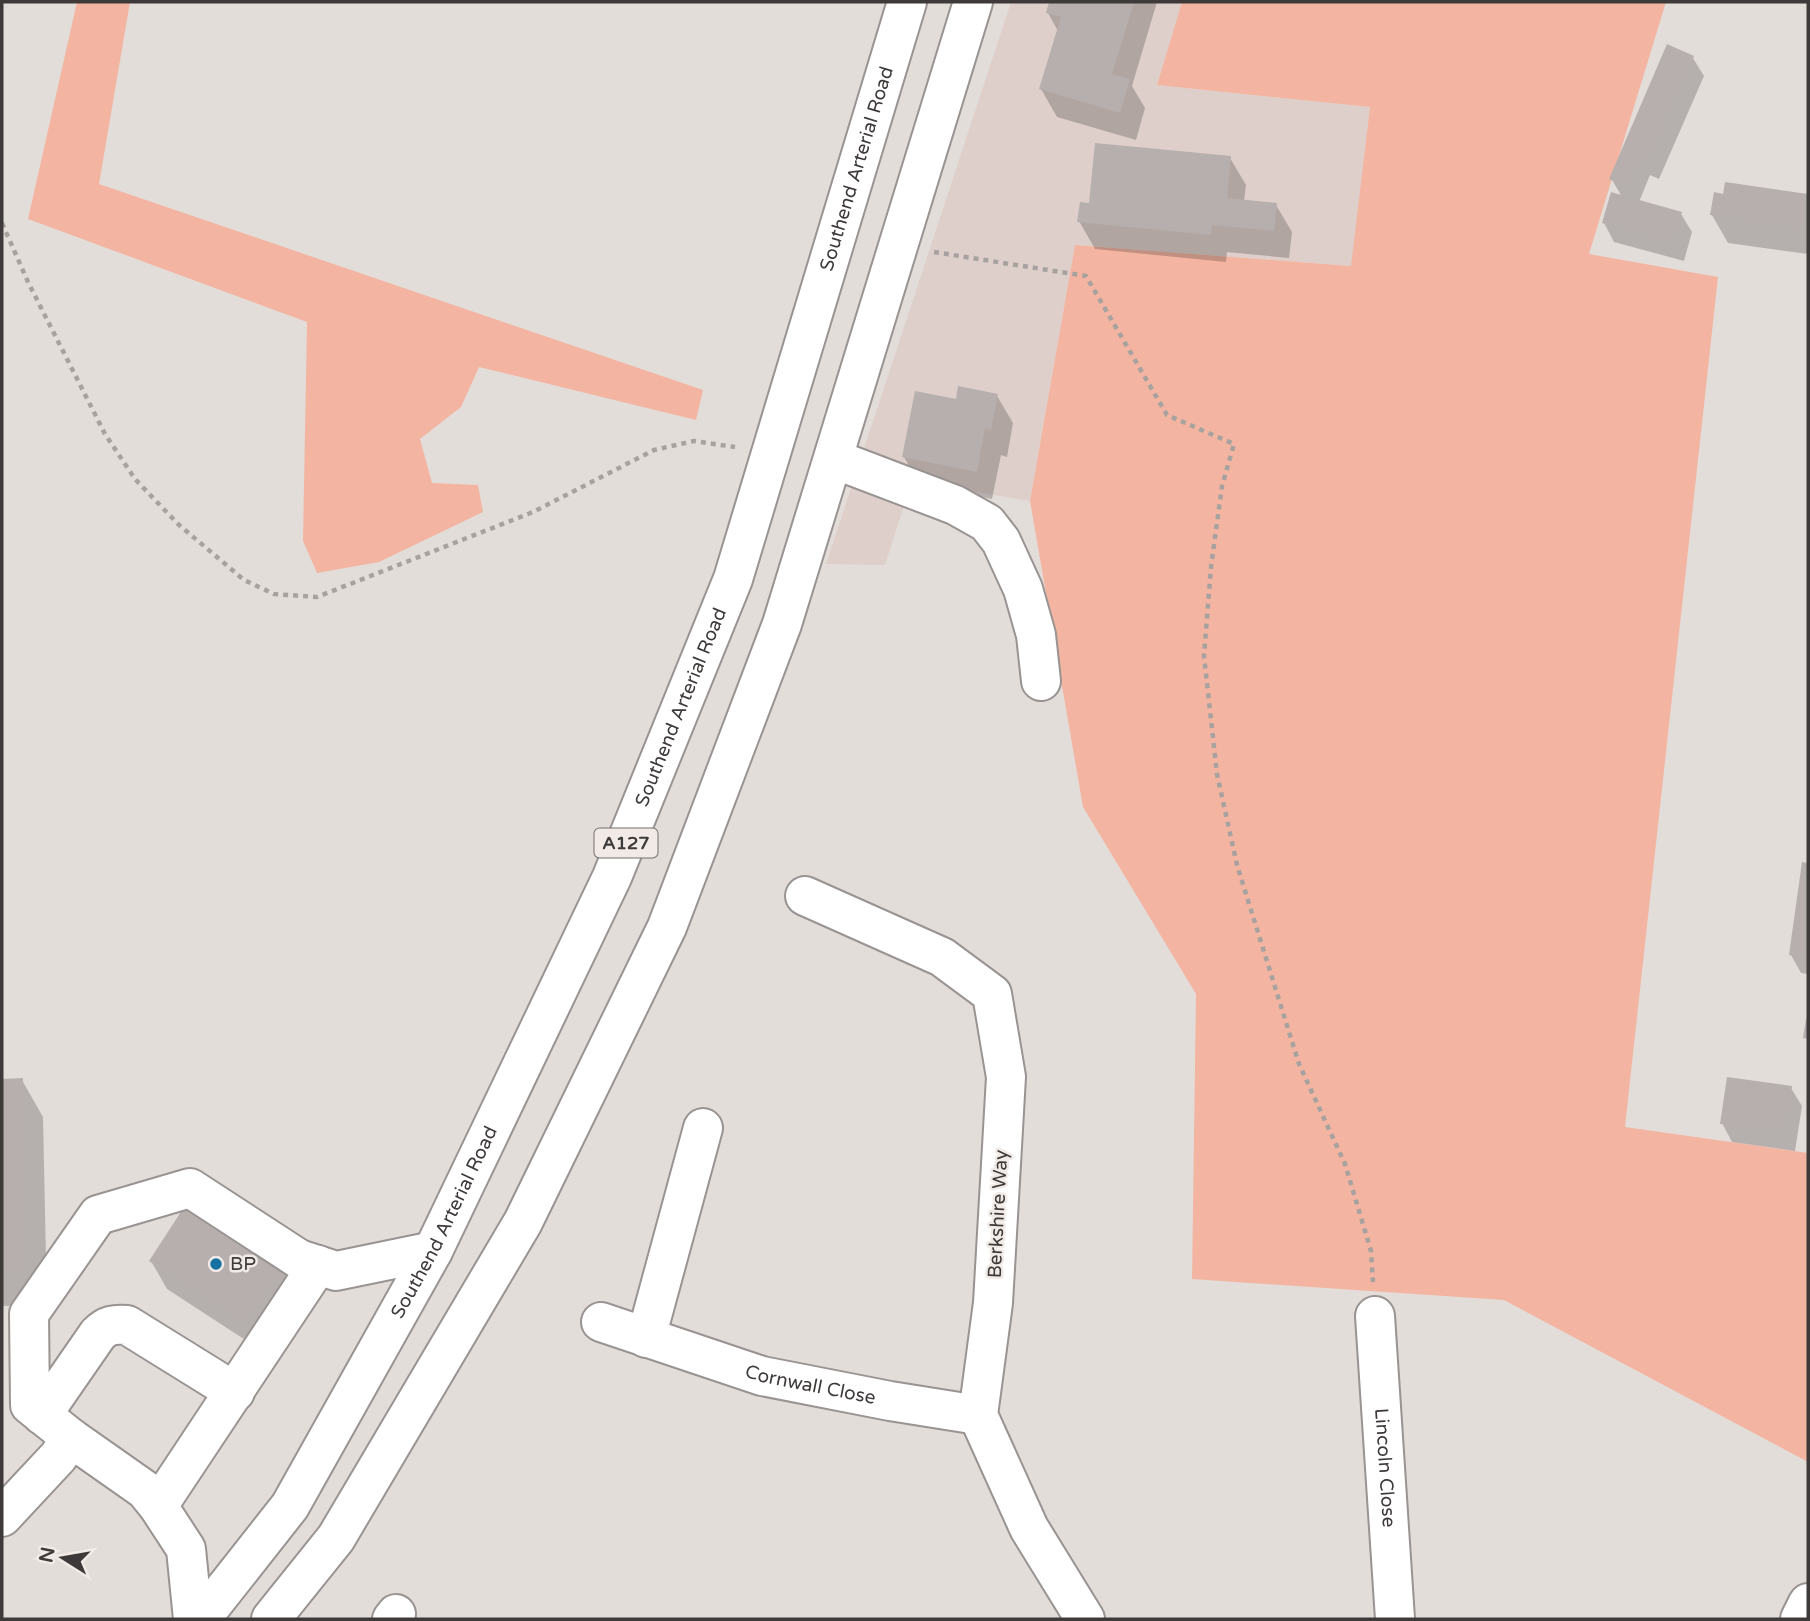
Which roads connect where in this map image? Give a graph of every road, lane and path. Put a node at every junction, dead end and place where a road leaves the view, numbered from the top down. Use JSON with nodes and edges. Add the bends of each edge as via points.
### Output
{"nodes":[{"id":1,"x":907,"y":2,"type":"edge"},
{"id":2,"x":973,"y":2,"type":"edge"},
{"id":3,"x":2,"y":223,"type":"edge"},
{"id":4,"x":929,"y":251,"type":"dead end"},
{"id":5,"x":771,"y":453,"type":"junction"},
{"id":6,"x":834,"y":459,"type":"junction"},
{"id":7,"x":1041,"y":681,"type":"dead end"},
{"id":8,"x":805,"y":896,"type":"dead end"},
{"id":9,"x":703,"y":1128,"type":"dead end"},
{"id":10,"x":433,"y":1251,"type":"junction"},
{"id":11,"x":318,"y":1265,"type":"junction"},
{"id":12,"x":1375,"y":1316,"type":"joint"},
{"id":13,"x":601,"y":1322,"type":"dead end"},
{"id":14,"x":646,"y":1338,"type":"junction"},
{"id":15,"x":235,"y":1392,"type":"junction"},
{"id":16,"x":978,"y":1415,"type":"junction"},
{"id":17,"x":57,"y":1427,"type":"junction"},
{"id":18,"x":158,"y":1506,"type":"junction"},
{"id":19,"x":2,"y":1517,"type":"edge"},
{"id":20,"x":1808,"y":1603,"type":"edge"},
{"id":21,"x":193,"y":1619,"type":"edge"},
{"id":22,"x":201,"y":1619,"type":"edge"},
{"id":23,"x":271,"y":1619,"type":"edge"},
{"id":24,"x":1085,"y":1619,"type":"edge"},
{"id":25,"x":1395,"y":1619,"type":"edge"},
{"id":26,"x":1800,"y":1619,"type":"edge"}],
"edges":[{"from":1,"to":5,"type":"main road","name":"Southend Arterial Road","number":"A127"},
{"from":2,"to":6,"type":"main road"},
{"from":3,"to":5,"type":"path","via":[[105,434],[135,479],[243,580],[274,594],[317,597],[533,512],[654,450],[694,441]]},
{"from":4,"to":12,"type":"path","via":[[1086,276],[1167,415],[1234,444],[1222,486],[1204,656],[1217,774],[1237,864],[1299,1064],[1345,1164],[1371,1251]]},
{"from":5,"to":10,"type":"main road","name":"Southend Arterial Road","number":"A127","via":[[733,579],[612,877]]},
{"from":6,"to":7,"type":"main road","via":[[956,505],[987,523],[1001,541],[1023,589],[1036,635]]},
{"from":6,"to":23,"type":"main road","via":[[782,624],[667,927],[523,1222],[336,1538]]},
{"from":8,"to":16,"type":"main road","name":"Berkshire Way","via":[[942,957],[992,994],[1006,1077],[993,1303]]},
{"from":9,"to":14,"type":"main road"},
{"from":10,"to":11,"type":"main road","via":[[336,1271]]},
{"from":10,"to":22,"type":"main road","name":"Southend Arterial Road","number":"A127","via":[[290,1506]]},
{"from":11,"to":15,"type":"main road"},
{"from":11,"to":17,"type":"main road","via":[[299,1259],[190,1188],[98,1215],[29,1314],[30,1405]]},
{"from":12,"to":25,"type":"main road","name":"Lincoln Close"},
{"from":13,"to":14,"type":"main road","name":"Cornwall Close"},
{"from":14,"to":16,"type":"main road","name":"Cornwall Close","via":[[762,1376]]},
{"from":15,"to":17,"type":"main road","via":[[127,1325],[116,1324],[98,1334]]},
{"from":15,"to":18,"type":"main road"},
{"from":16,"to":24,"type":"main road","via":[[1029,1528]]},
{"from":17,"to":18,"type":"main road","via":[[145,1490]]},
{"from":17,"to":19,"type":"main road","via":[[58,1457]]},
{"from":18,"to":21,"type":"main road","via":[[186,1549]]},
{"from":20,"to":26,"type":"main road"}]}
